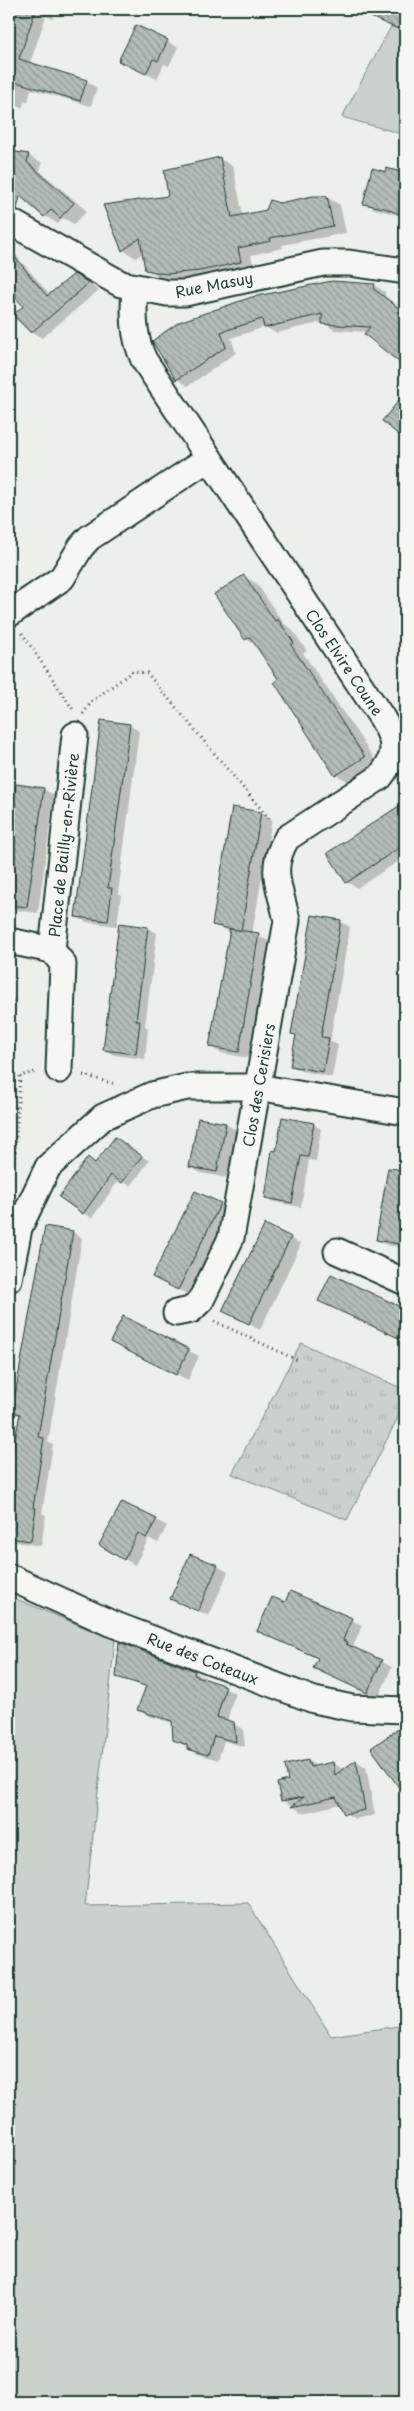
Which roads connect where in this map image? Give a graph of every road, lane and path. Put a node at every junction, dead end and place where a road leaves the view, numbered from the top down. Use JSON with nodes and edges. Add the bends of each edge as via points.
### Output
{"nodes":[{"id":1,"x":9,"y":221,"type":"edge"},
{"id":2,"x":405,"y":271,"type":"edge"},
{"id":3,"x":135,"y":288,"type":"junction"},
{"id":4,"x":210,"y":458,"type":"junction"},
{"id":5,"x":9,"y":614,"type":"edge"},
{"id":6,"x":77,"y":727,"type":"junction"},
{"id":7,"x":287,"y":838,"type":"junction"},
{"id":8,"x":9,"y":941,"type":"edge"},
{"id":9,"x":52,"y":950,"type":"junction"},
{"id":10,"x":59,"y":1070,"type":"joint"},
{"id":11,"x":257,"y":1087,"type":"junction"},
{"id":12,"x":405,"y":1112,"type":"edge"},
{"id":13,"x":25,"y":1214,"type":"junction"},
{"id":14,"x":337,"y":1251,"type":"dead end"},
{"id":15,"x":9,"y":1279,"type":"edge"},
{"id":16,"x":405,"y":1282,"type":"edge"},
{"id":17,"x":183,"y":1312,"type":"joint"},
{"id":18,"x":297,"y":1360,"type":"dead end"},
{"id":19,"x":9,"y":1577,"type":"edge"},
{"id":20,"x":405,"y":1710,"type":"edge"}],
"edges":[{"from":1,"to":3,"type":"street","name":"Rue Masuy","via":[[88,267]]},
{"from":2,"to":3,"type":"street","name":"Rue Masuy","via":[[349,263],[323,263],[185,292]]},
{"from":3,"to":4,"type":"street","name":"Clos Elvire Coune","via":[[133,310],[137,346]]},
{"from":4,"to":5,"type":"street","via":[[89,538],[62,578]]},
{"from":4,"to":7,"type":"street","name":"Clos Elvire Coune","via":[[382,718],[393,740],[389,766],[380,777]]},
{"from":5,"to":6,"type":"path"},
{"from":6,"to":7,"type":"path","via":[[92,701],[133,672],[147,673]]},
{"from":6,"to":9,"type":"street","name":"Place de Bailly-en-Rivière"},
{"from":7,"to":11,"type":"street","name":"Clos des Cerisiers","via":[[281,848],[275,879],[286,921]]},
{"from":8,"to":9,"type":"street"},
{"from":9,"to":10,"type":"street","name":"Place de Bailly-en-Rivière","via":[[63,964]]},
{"from":10,"to":13,"type":"path","via":[[29,1072],[20,1076],[12,1178]]},
{"from":11,"to":12,"type":"street"},
{"from":11,"to":13,"type":"street","via":[[187,1087],[152,1095],[103,1117],[48,1167]]},
{"from":11,"to":17,"type":"street","name":"Clos des Cerisiers","via":[[231,1238],[201,1300]]},
{"from":13,"to":15,"type":"street","via":[[16,1237]]},
{"from":14,"to":16,"type":"street"},
{"from":17,"to":18,"type":"path"},
{"from":19,"to":20,"type":"street","name":"Rue des Coteaux","via":[[110,1623],[314,1700],[352,1708]]}]}
